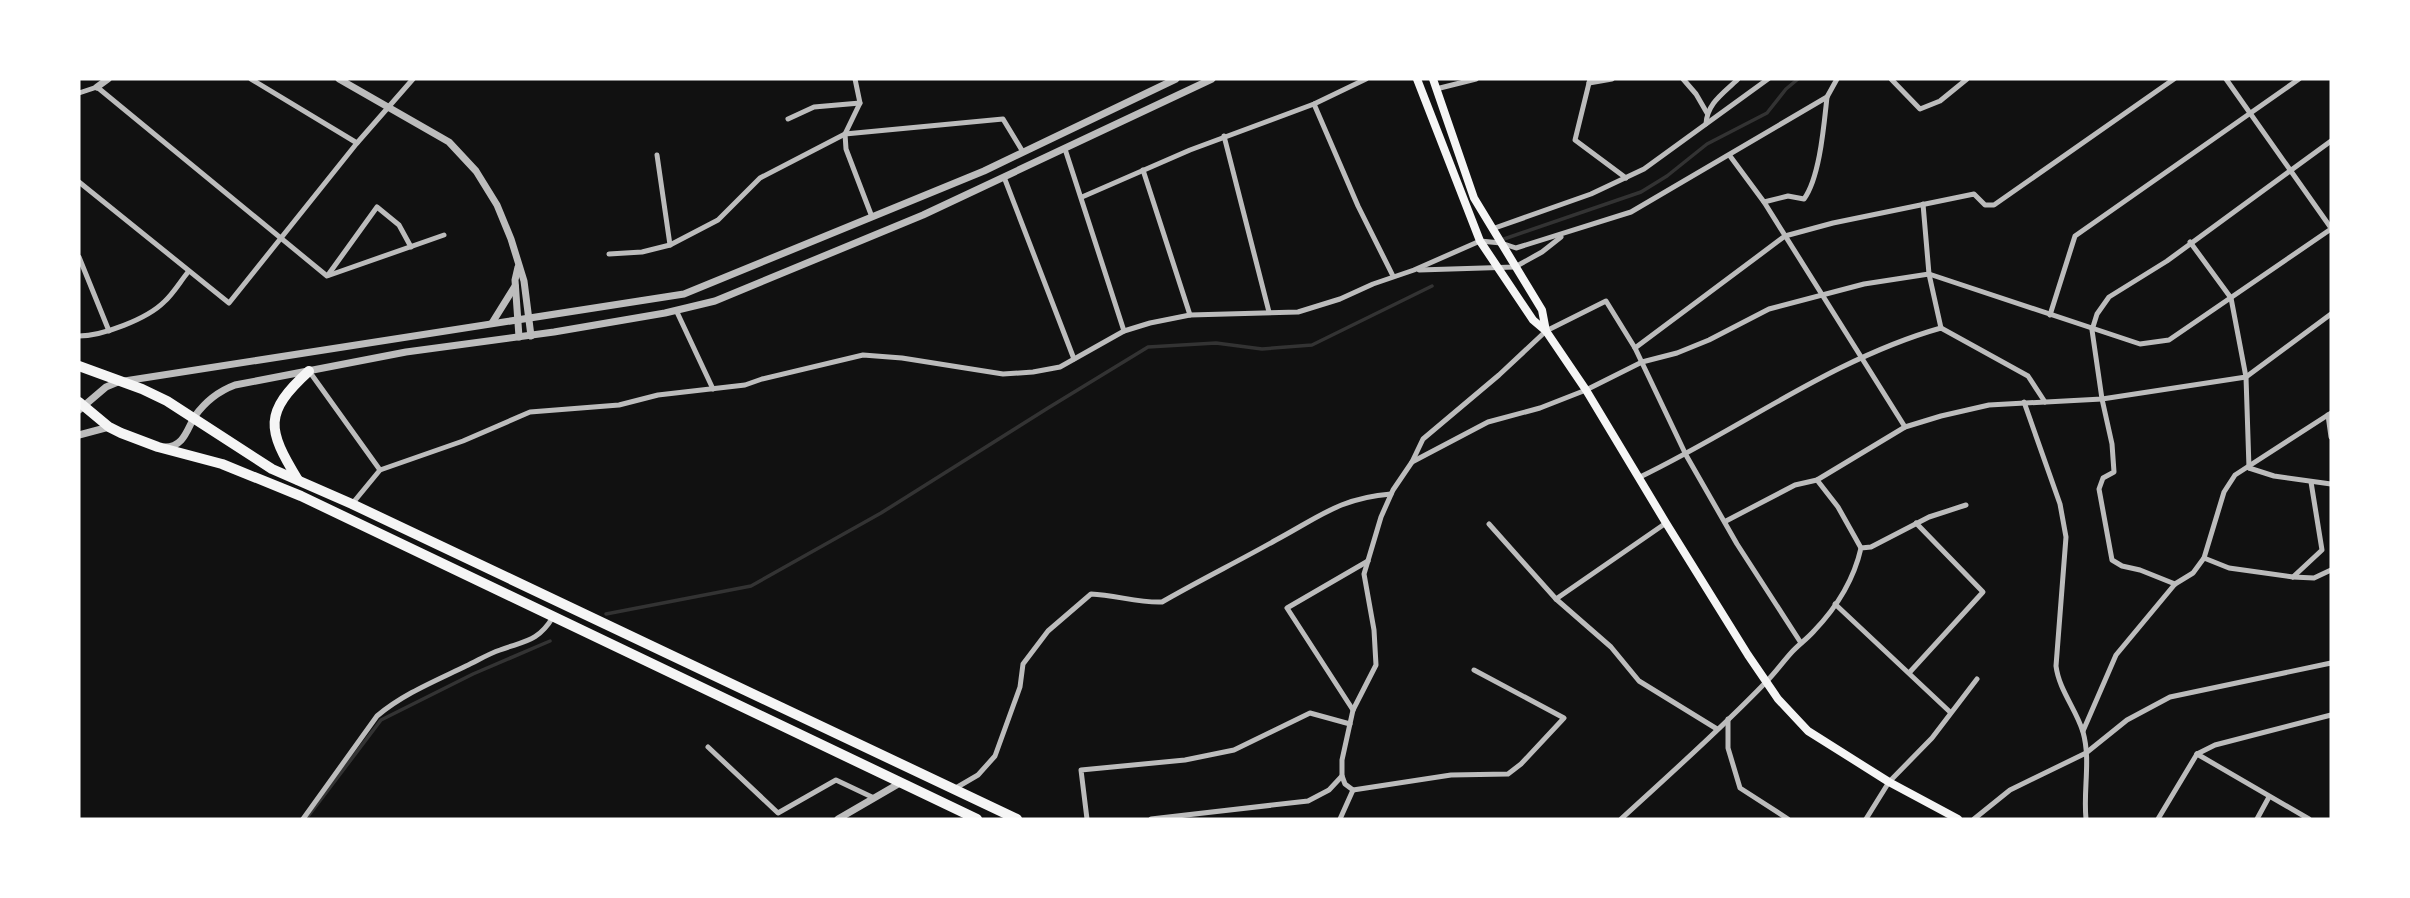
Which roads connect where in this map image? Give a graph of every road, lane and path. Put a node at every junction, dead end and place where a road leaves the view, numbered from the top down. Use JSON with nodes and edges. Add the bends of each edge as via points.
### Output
{"nodes":[{"id":1,"x":107,"y":79,"type":"edge"},
{"id":2,"x":251,"y":79,"type":"edge"},
{"id":3,"x":339,"y":79,"type":"edge"},
{"id":4,"x":413,"y":79,"type":"edge"},
{"id":5,"x":855,"y":79,"type":"edge"},
{"id":6,"x":1176,"y":79,"type":"edge"},
{"id":7,"x":1212,"y":79,"type":"edge"},
{"id":8,"x":1366,"y":79,"type":"edge"},
{"id":9,"x":1417,"y":79,"type":"edge"},
{"id":10,"x":1433,"y":79,"type":"edge"},
{"id":11,"x":1476,"y":79,"type":"edge"},
{"id":12,"x":1612,"y":79,"type":"edge"},
{"id":13,"x":1683,"y":79,"type":"edge"},
{"id":14,"x":1738,"y":79,"type":"edge"},
{"id":15,"x":1768,"y":79,"type":"edge"},
{"id":16,"x":1891,"y":79,"type":"edge"},
{"id":17,"x":1967,"y":79,"type":"edge"},
{"id":18,"x":2174,"y":79,"type":"edge"},
{"id":19,"x":2226,"y":79,"type":"edge"},
{"id":20,"x":2299,"y":79,"type":"edge"},
{"id":21,"x":1835,"y":80,"type":"edge"},
{"id":22,"x":1589,"y":81,"type":"edge"},
{"id":23,"x":97,"y":87,"type":"junction"},
{"id":24,"x":1436,"y":89,"type":"junction"},
{"id":25,"x":79,"y":93,"type":"edge"},
{"id":26,"x":1827,"y":97,"type":"junction"},
{"id":27,"x":860,"y":103,"type":"junction"},
{"id":28,"x":1314,"y":104,"type":"junction"},
{"id":29,"x":389,"y":107,"type":"junction"},
{"id":30,"x":1707,"y":113,"type":"junction"},
{"id":31,"x":2250,"y":113,"type":"junction"},
{"id":32,"x":788,"y":119,"type":"dead end"},
{"id":33,"x":1706,"y":124,"type":"junction"},
{"id":34,"x":845,"y":134,"type":"junction"},
{"id":35,"x":1224,"y":136,"type":"junction"},
{"id":36,"x":2331,"y":141,"type":"edge"},
{"id":37,"x":357,"y":143,"type":"junction"},
{"id":38,"x":1065,"y":149,"type":"junction"},
{"id":39,"x":1023,"y":152,"type":"junction"},
{"id":40,"x":657,"y":155,"type":"dead end"},
{"id":41,"x":1730,"y":156,"type":"junction"},
{"id":42,"x":2291,"y":169,"type":"junction"},
{"id":43,"x":1143,"y":170,"type":"junction"},
{"id":44,"x":1004,"y":177,"type":"junction"},
{"id":45,"x":1626,"y":178,"type":"junction"},
{"id":46,"x":79,"y":182,"type":"edge"},
{"id":47,"x":1082,"y":197,"type":"junction"},
{"id":48,"x":1764,"y":202,"type":"junction"},
{"id":49,"x":1923,"y":204,"type":"junction"},
{"id":50,"x":872,"y":217,"type":"junction"},
{"id":51,"x":2331,"y":228,"type":"edge"},
{"id":52,"x":1492,"y":229,"type":"junction"},
{"id":53,"x":444,"y":235,"type":"dead end"},
{"id":54,"x":1563,"y":235,"type":"junction"},
{"id":55,"x":1785,"y":236,"type":"junction"},
{"id":56,"x":281,"y":238,"type":"junction"},
{"id":57,"x":1479,"y":241,"type":"junction"},
{"id":58,"x":2190,"y":242,"type":"junction"},
{"id":59,"x":1501,"y":243,"type":"junction"},
{"id":60,"x":670,"y":245,"type":"junction"},
{"id":61,"x":411,"y":247,"type":"junction"},
{"id":62,"x":609,"y":254,"type":"dead end"},
{"id":63,"x":79,"y":257,"type":"edge"},
{"id":64,"x":518,"y":267,"type":"junction"},
{"id":65,"x":1515,"y":267,"type":"junction"},
{"id":66,"x":1500,"y":268,"type":"junction"},
{"id":67,"x":1414,"y":270,"type":"junction"},
{"id":68,"x":188,"y":272,"type":"junction"},
{"id":69,"x":1929,"y":274,"type":"junction"},
{"id":70,"x":327,"y":276,"type":"junction"},
{"id":71,"x":1393,"y":276,"type":"junction"},
{"id":72,"x":515,"y":286,"type":"junction"},
{"id":73,"x":1821,"y":295,"type":"junction"},
{"id":74,"x":2231,"y":298,"type":"junction"},
{"id":75,"x":676,"y":310,"type":"junction"},
{"id":76,"x":1269,"y":312,"type":"junction"},
{"id":77,"x":2331,"y":314,"type":"edge"},
{"id":78,"x":1190,"y":315,"type":"junction"},
{"id":79,"x":2050,"y":315,"type":"junction"},
{"id":80,"x":528,"y":317,"type":"junction"},
{"id":81,"x":517,"y":319,"type":"junction"},
{"id":82,"x":492,"y":323,"type":"junction"},
{"id":83,"x":1941,"y":328,"type":"junction"},
{"id":84,"x":2092,"y":330,"type":"junction"},
{"id":85,"x":109,"y":331,"type":"junction"},
{"id":86,"x":1124,"y":331,"type":"junction"},
{"id":87,"x":1546,"y":331,"type":"junction"},
{"id":88,"x":79,"y":336,"type":"edge"},
{"id":89,"x":531,"y":336,"type":"junction"},
{"id":90,"x":519,"y":337,"type":"junction"},
{"id":91,"x":1635,"y":348,"type":"junction"},
{"id":92,"x":1860,"y":357,"type":"junction"},
{"id":93,"x":1074,"y":359,"type":"junction"},
{"id":94,"x":1642,"y":362,"type":"junction"},
{"id":95,"x":79,"y":366,"type":"edge"},
{"id":96,"x":310,"y":371,"type":"junction"},
{"id":97,"x":2246,"y":377,"type":"junction"},
{"id":98,"x":117,"y":382,"type":"junction"},
{"id":99,"x":713,"y":389,"type":"junction"},
{"id":100,"x":1586,"y":390,"type":"junction"},
{"id":101,"x":2102,"y":400,"type":"junction"},
{"id":102,"x":2024,"y":402,"type":"junction"},
{"id":103,"x":2045,"y":402,"type":"junction"},
{"id":104,"x":81,"y":406,"type":"edge"},
{"id":105,"x":2330,"y":414,"type":"edge"},
{"id":106,"x":194,"y":418,"type":"junction"},
{"id":107,"x":109,"y":427,"type":"junction"},
{"id":108,"x":1905,"y":427,"type":"junction"},
{"id":109,"x":79,"y":435,"type":"edge"},
{"id":110,"x":2331,"y":436,"type":"edge"},
{"id":111,"x":158,"y":447,"type":"junction"},
{"id":112,"x":1686,"y":454,"type":"junction"},
{"id":113,"x":1412,"y":462,"type":"junction"},
{"id":114,"x":2249,"y":468,"type":"junction"},
{"id":115,"x":380,"y":470,"type":"junction"},
{"id":116,"x":1640,"y":477,"type":"junction"},
{"id":117,"x":298,"y":480,"type":"junction"},
{"id":118,"x":1817,"y":480,"type":"junction"},
{"id":119,"x":2311,"y":482,"type":"junction"},
{"id":120,"x":2331,"y":484,"type":"edge"},
{"id":121,"x":1391,"y":494,"type":"junction"},
{"id":122,"x":352,"y":504,"type":"junction"},
{"id":123,"x":1966,"y":505,"type":"dead end"},
{"id":124,"x":1726,"y":521,"type":"junction"},
{"id":125,"x":1666,"y":523,"type":"junction"},
{"id":126,"x":1916,"y":523,"type":"junction"},
{"id":127,"x":1489,"y":524,"type":"dead end"},
{"id":128,"x":1861,"y":548,"type":"junction"},
{"id":129,"x":2204,"y":558,"type":"junction"},
{"id":130,"x":1368,"y":561,"type":"junction"},
{"id":131,"x":2331,"y":570,"type":"edge"},
{"id":132,"x":2293,"y":577,"type":"junction"},
{"id":133,"x":2175,"y":584,"type":"junction"},
{"id":134,"x":1556,"y":599,"type":"junction"},
{"id":135,"x":1835,"y":604,"type":"junction"},
{"id":136,"x":553,"y":617,"type":"junction"},
{"id":137,"x":1801,"y":643,"type":"junction"},
{"id":138,"x":2331,"y":663,"type":"edge"},
{"id":139,"x":1474,"y":670,"type":"dead end"},
{"id":140,"x":1909,"y":673,"type":"junction"},
{"id":141,"x":1977,"y":679,"type":"dead end"},
{"id":142,"x":1767,"y":681,"type":"junction"},
{"id":143,"x":1353,"y":710,"type":"junction"},
{"id":144,"x":1950,"y":712,"type":"junction"},
{"id":145,"x":2331,"y":715,"type":"edge"},
{"id":146,"x":1728,"y":719,"type":"junction"},
{"id":147,"x":1350,"y":724,"type":"junction"},
{"id":148,"x":1717,"y":729,"type":"junction"},
{"id":149,"x":2083,"y":731,"type":"junction"},
{"id":150,"x":708,"y":747,"type":"dead end"},
{"id":151,"x":2086,"y":753,"type":"junction"},
{"id":152,"x":2197,"y":754,"type":"junction"},
{"id":153,"x":1342,"y":775,"type":"junction"},
{"id":154,"x":1889,"y":782,"type":"junction"},
{"id":155,"x":900,"y":783,"type":"junction"},
{"id":156,"x":954,"y":789,"type":"junction"},
{"id":157,"x":1353,"y":790,"type":"junction"},
{"id":158,"x":2269,"y":797,"type":"junction"},
{"id":159,"x":874,"y":798,"type":"junction"},
{"id":160,"x":303,"y":819,"type":"edge"},
{"id":161,"x":838,"y":819,"type":"edge"},
{"id":162,"x":977,"y":819,"type":"edge"},
{"id":163,"x":1017,"y":819,"type":"edge"},
{"id":164,"x":1087,"y":819,"type":"edge"},
{"id":165,"x":1151,"y":819,"type":"edge"},
{"id":166,"x":1340,"y":819,"type":"edge"},
{"id":167,"x":1621,"y":819,"type":"edge"},
{"id":168,"x":1788,"y":819,"type":"edge"},
{"id":169,"x":1866,"y":819,"type":"edge"},
{"id":170,"x":1958,"y":819,"type":"edge"},
{"id":171,"x":1974,"y":819,"type":"edge"},
{"id":172,"x":2086,"y":819,"type":"edge"},
{"id":173,"x":2158,"y":819,"type":"edge"},
{"id":174,"x":2257,"y":819,"type":"edge"},
{"id":175,"x":2309,"y":819,"type":"edge"}],
"edges":[{"from":1,"to":23,"type":"street"},
{"from":2,"to":37,"type":"street"},
{"from":3,"to":29,"type":"street"},
{"from":4,"to":29,"type":"street"},
{"from":5,"to":27,"type":"street"},
{"from":6,"to":39,"type":"street"},
{"from":7,"to":38,"type":"street"},
{"from":8,"to":28,"type":"street"},
{"from":9,"to":57,"type":"main road"},
{"from":10,"to":24,"type":"main road"},
{"from":11,"to":24,"type":"street"},
{"from":12,"to":22,"type":"street"},
{"from":13,"to":30,"type":"street"},
{"from":14,"to":30,"type":"street"},
{"from":15,"to":33,"type":"street"},
{"from":16,"to":17,"type":"street","via":[[1920,109],[1940,101]]},
{"from":18,"to":49,"type":"street","via":[[1994,205],[1984,205],[1974,194]]},
{"from":19,"to":31,"type":"street"},
{"from":20,"to":31,"type":"street"},
{"from":21,"to":26,"type":"street"},
{"from":22,"to":45,"type":"street","via":[[1575,140]]},
{"from":23,"to":25,"type":"street"},
{"from":23,"to":56,"type":"street"},
{"from":24,"to":52,"type":"main road","via":[[1474,198]]},
{"from":26,"to":41,"type":"street"},
{"from":26,"to":48,"type":"street","via":[[1812,189],[1804,199],[1788,196]]},
{"from":27,"to":32,"type":"street","via":[[814,107]]},
{"from":27,"to":34,"type":"street"},
{"from":28,"to":35,"type":"street"},
{"from":28,"to":71,"type":"street"},
{"from":29,"to":37,"type":"street"},
{"from":29,"to":64,"type":"street","via":[[449,142],[476,171],[497,205]]},
{"from":30,"to":33,"type":"street"},
{"from":31,"to":42,"type":"street"},
{"from":31,"to":79,"type":"street","via":[[2075,236]]},
{"from":33,"to":45,"type":"street"},
{"from":34,"to":39,"type":"street","via":[[1003,119]]},
{"from":34,"to":50,"type":"street","via":[[846,149]]},
{"from":34,"to":60,"type":"street","via":[[760,178],[718,220]]},
{"from":35,"to":43,"type":"street"},
{"from":35,"to":76,"type":"street"},
{"from":36,"to":42,"type":"street"},
{"from":37,"to":56,"type":"street"},
{"from":38,"to":44,"type":"street"},
{"from":38,"to":47,"type":"street"},
{"from":39,"to":50,"type":"street"},
{"from":40,"to":60,"type":"street"},
{"from":41,"to":48,"type":"street"},
{"from":41,"to":54,"type":"street","via":[[1631,212]]},
{"from":42,"to":51,"type":"street"},
{"from":42,"to":58,"type":"street"},
{"from":43,"to":47,"type":"street"},
{"from":43,"to":78,"type":"street"},
{"from":44,"to":75,"type":"street","via":[[775,278]]},
{"from":44,"to":93,"type":"street"},
{"from":45,"to":52,"type":"street"},
{"from":46,"to":68,"type":"street"},
{"from":47,"to":86,"type":"street"},
{"from":48,"to":55,"type":"street"},
{"from":49,"to":55,"type":"street"},
{"from":49,"to":69,"type":"street"},
{"from":50,"to":80,"type":"street","via":[[684,294]]},
{"from":51,"to":74,"type":"street"},
{"from":52,"to":59,"type":"main road"},
{"from":53,"to":61,"type":"street"},
{"from":54,"to":59,"type":"street","via":[[1516,248]]},
{"from":54,"to":65,"type":"street"},
{"from":55,"to":73,"type":"street"},
{"from":55,"to":91,"type":"street"},
{"from":56,"to":68,"type":"street","via":[[229,303]]},
{"from":56,"to":70,"type":"street"},
{"from":57,"to":59,"type":"street"},
{"from":57,"to":66,"type":"main road"},
{"from":57,"to":67,"type":"street"},
{"from":58,"to":74,"type":"street"},
{"from":58,"to":84,"type":"street","via":[[2109,297]]},
{"from":59,"to":65,"type":"main road"},
{"from":60,"to":62,"type":"street"},
{"from":61,"to":70,"type":"street"},
{"from":61,"to":70,"type":"street","via":[[399,225],[377,207]]},
{"from":63,"to":85,"type":"street"},
{"from":64,"to":72,"type":"street"},
{"from":64,"to":80,"type":"street"},
{"from":65,"to":66,"type":"street"},
{"from":65,"to":87,"type":"main road","via":[[1542,310]]},
{"from":66,"to":67,"type":"street"},
{"from":66,"to":87,"type":"main road","via":[[1533,320]]},
{"from":67,"to":71,"type":"street"},
{"from":68,"to":85,"type":"street","via":[[157,308]]},
{"from":69,"to":73,"type":"street"},
{"from":69,"to":79,"type":"street"},
{"from":69,"to":83,"type":"street"},
{"from":71,"to":76,"type":"street","via":[[1298,312]]},
{"from":72,"to":81,"type":"street"},
{"from":72,"to":82,"type":"street"},
{"from":73,"to":92,"type":"street"},
{"from":73,"to":94,"type":"street","via":[[1769,309],[1709,340]]},
{"from":74,"to":84,"type":"street","via":[[2169,340],[2140,344]]},
{"from":74,"to":97,"type":"street"},
{"from":75,"to":89,"type":"street"},
{"from":75,"to":99,"type":"street"},
{"from":76,"to":78,"type":"street"},
{"from":77,"to":97,"type":"street"},
{"from":78,"to":86,"type":"street"},
{"from":79,"to":84,"type":"street"},
{"from":80,"to":81,"type":"street"},
{"from":80,"to":89,"type":"street"},
{"from":81,"to":82,"type":"street"},
{"from":81,"to":90,"type":"street"},
{"from":82,"to":98,"type":"street"},
{"from":83,"to":92,"type":"street"},
{"from":83,"to":103,"type":"street","via":[[2028,376]]},
{"from":84,"to":101,"type":"street"},
{"from":85,"to":88,"type":"street"},
{"from":86,"to":93,"type":"street"},
{"from":87,"to":91,"type":"street","via":[[1606,301]]},
{"from":87,"to":100,"type":"main road"},
{"from":87,"to":113,"type":"street","via":[[1423,439]]},
{"from":89,"to":90,"type":"street"},
{"from":90,"to":96,"type":"street"},
{"from":91,"to":94,"type":"street"},
{"from":92,"to":108,"type":"street"},
{"from":92,"to":112,"type":"street"},
{"from":93,"to":99,"type":"street","via":[[1060,367],[1003,374],[863,355]]},
{"from":94,"to":100,"type":"street"},
{"from":94,"to":112,"type":"street"},
{"from":95,"to":98,"type":"highway"},
{"from":96,"to":106,"type":"street","via":[[221,391]]},
{"from":96,"to":115,"type":"street"},
{"from":96,"to":117,"type":"highway","via":[[291,388],[273,421],[277,442]]},
{"from":97,"to":101,"type":"street"},
{"from":97,"to":114,"type":"street"},
{"from":98,"to":104,"type":"street"},
{"from":98,"to":106,"type":"highway","via":[[142,389]]},
{"from":99,"to":115,"type":"street","via":[[619,405],[530,412]]},
{"from":100,"to":113,"type":"street","via":[[1488,422]]},
{"from":100,"to":116,"type":"main road"},
{"from":101,"to":103,"type":"street"},
{"from":101,"to":133,"type":"street","via":[[2114,472],[2103,478],[2099,489],[2112,559]]},
{"from":102,"to":103,"type":"street"},
{"from":102,"to":108,"type":"street","via":[[1989,405]]},
{"from":102,"to":149,"type":"street","via":[[2060,504],[2066,537],[2056,666]]},
{"from":104,"to":107,"type":"highway"},
{"from":105,"to":110,"type":"street"},
{"from":105,"to":114,"type":"street"},
{"from":106,"to":111,"type":"street","via":[[179,442]]},
{"from":106,"to":117,"type":"highway","via":[[272,469]]},
{"from":107,"to":109,"type":"street"},
{"from":107,"to":111,"type":"highway"},
{"from":108,"to":118,"type":"street"},
{"from":111,"to":136,"type":"highway","via":[[222,464],[301,496]]},
{"from":112,"to":116,"type":"street"},
{"from":112,"to":124,"type":"street"},
{"from":113,"to":121,"type":"street"},
{"from":114,"to":119,"type":"street"},
{"from":114,"to":129,"type":"street","via":[[2235,475],[2224,492]]},
{"from":115,"to":122,"type":"street"},
{"from":116,"to":125,"type":"main road"},
{"from":117,"to":122,"type":"highway"},
{"from":118,"to":124,"type":"street","via":[[1795,485]]},
{"from":118,"to":128,"type":"street"},
{"from":119,"to":120,"type":"street"},
{"from":119,"to":132,"type":"street","via":[[2322,550]]},
{"from":121,"to":130,"type":"street"},
{"from":121,"to":156,"type":"street","via":[[1364,496],[1328,510],[1162,602],[1091,594],[1048,631],[1023,664],[1020,687],[995,756],[978,775]]},
{"from":122,"to":156,"type":"highway"},
{"from":123,"to":126,"type":"street"},
{"from":124,"to":137,"type":"street"},
{"from":125,"to":134,"type":"street"},
{"from":125,"to":142,"type":"main road"},
{"from":126,"to":128,"type":"street"},
{"from":126,"to":140,"type":"street","via":[[1983,592]]},
{"from":127,"to":134,"type":"street"},
{"from":128,"to":135,"type":"street","via":[[1857,565]]},
{"from":129,"to":132,"type":"street","via":[[2229,568]]},
{"from":129,"to":133,"type":"street","via":[[2193,573]]},
{"from":130,"to":143,"type":"street","via":[[1364,574],[1376,665]]},
{"from":130,"to":143,"type":"street","via":[[1287,608]]},
{"from":131,"to":132,"type":"street","via":[[2314,578]]},
{"from":133,"to":149,"type":"street","via":[[2116,655]]},
{"from":134,"to":148,"type":"street","via":[[1611,647],[1639,681]]},
{"from":135,"to":137,"type":"street"},
{"from":135,"to":140,"type":"street"},
{"from":136,"to":155,"type":"highway"},
{"from":136,"to":160,"type":"street","via":[[531,640],[425,685],[390,705],[377,716]]},
{"from":137,"to":142,"type":"street"},
{"from":138,"to":151,"type":"street","via":[[2170,697],[2127,720]]},
{"from":139,"to":157,"type":"street","via":[[1564,718],[1508,774],[1451,775]]},
{"from":140,"to":144,"type":"street"},
{"from":141,"to":144,"type":"street"},
{"from":142,"to":146,"type":"street"},
{"from":142,"to":154,"type":"main road","via":[[1808,731]]},
{"from":143,"to":147,"type":"street"},
{"from":144,"to":154,"type":"street","via":[[1932,738]]},
{"from":145,"to":152,"type":"street","via":[[2215,745]]},
{"from":146,"to":148,"type":"street"},
{"from":146,"to":168,"type":"street","via":[[1728,748],[1740,788]]},
{"from":147,"to":153,"type":"street"},
{"from":147,"to":164,"type":"street","via":[[1310,713],[1234,750],[1185,760],[1081,770]]},
{"from":148,"to":167,"type":"street"},
{"from":149,"to":151,"type":"street"},
{"from":150,"to":159,"type":"street","via":[[778,813],[836,780]]},
{"from":151,"to":171,"type":"street","via":[[2010,790]]},
{"from":151,"to":172,"type":"street"},
{"from":152,"to":158,"type":"street"},
{"from":152,"to":173,"type":"street"},
{"from":153,"to":157,"type":"street"},
{"from":153,"to":165,"type":"street","via":[[1329,790],[1308,801]]},
{"from":154,"to":169,"type":"street"},
{"from":154,"to":170,"type":"main road"},
{"from":155,"to":159,"type":"street"},
{"from":155,"to":162,"type":"highway"},
{"from":156,"to":163,"type":"highway"},
{"from":157,"to":166,"type":"street"},
{"from":158,"to":174,"type":"street"},
{"from":158,"to":175,"type":"street"},
{"from":159,"to":161,"type":"street"}]}
